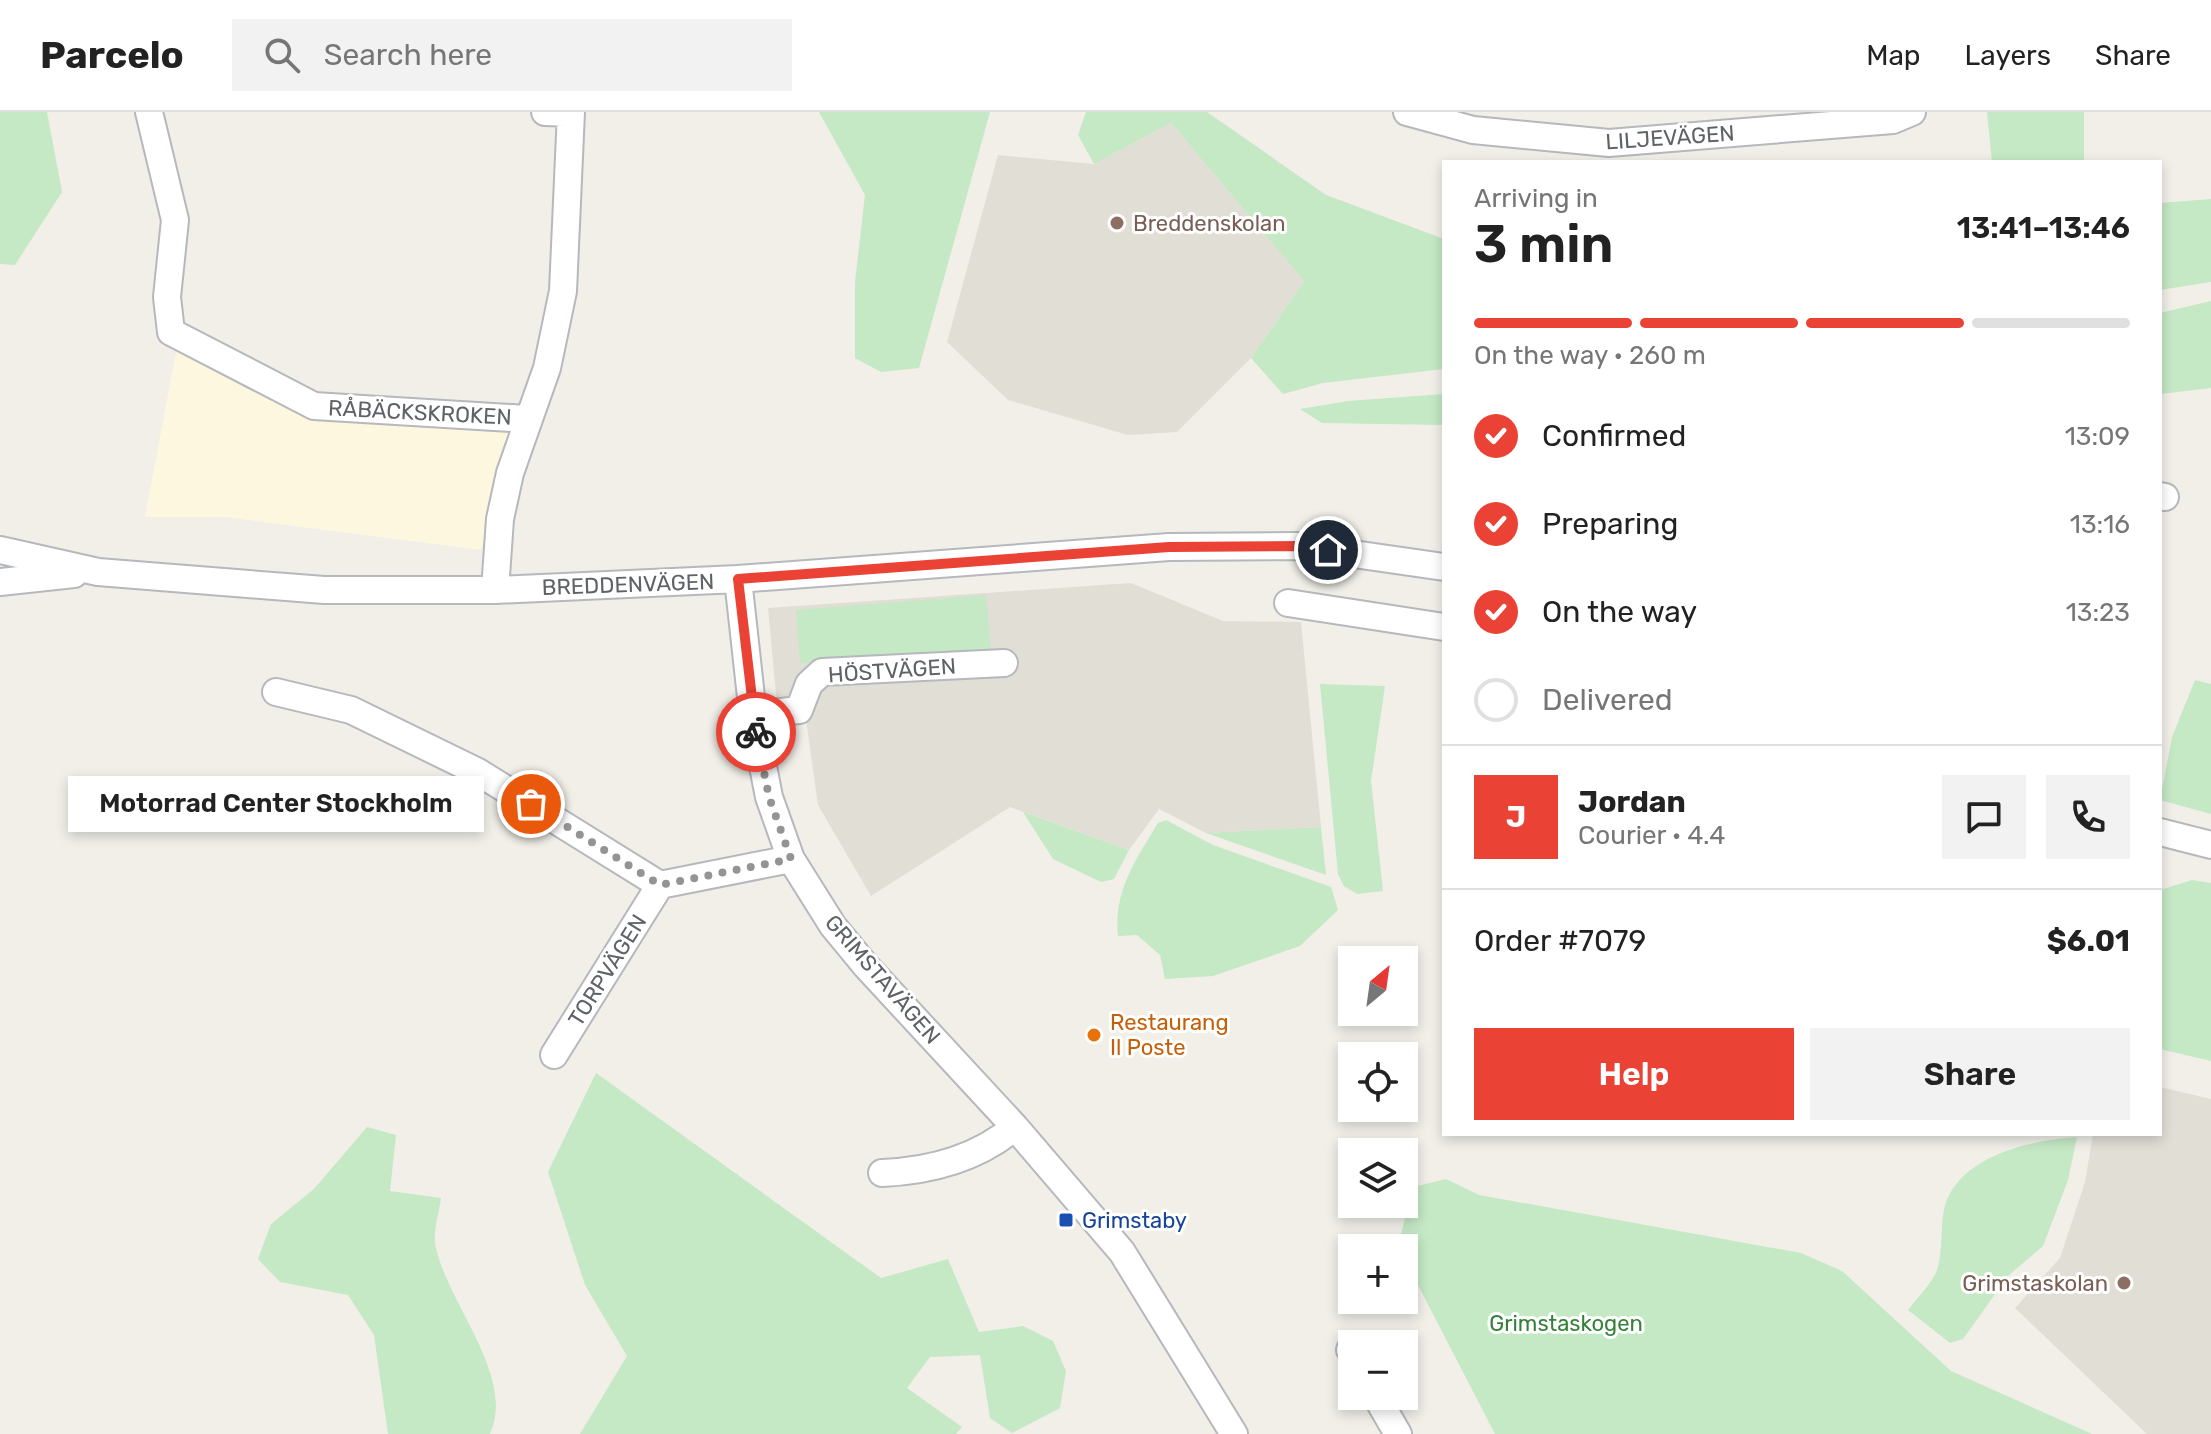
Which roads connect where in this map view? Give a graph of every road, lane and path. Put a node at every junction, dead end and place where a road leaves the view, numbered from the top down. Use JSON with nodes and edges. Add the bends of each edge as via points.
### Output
{"nodes":[{"id":1,"x":149,"y":112,"type":"edge"},
{"id":2,"x":562,"y":112,"type":"edge"},
{"id":3,"x":1407,"y":112,"type":"edge"},
{"id":4,"x":1912,"y":112,"type":"edge"},
{"id":5,"x":1475,"y":121,"type":"edge"},
{"id":6,"x":527,"y":419,"type":"junction"},
{"id":7,"x":0,"y":550,"type":"edge"},
{"id":8,"x":1442,"y":567,"type":"edge"},
{"id":9,"x":98,"y":572,"type":"junction"},
{"id":10,"x":738,"y":579,"type":"junction"},
{"id":11,"x":0,"y":582,"type":"edge"},
{"id":12,"x":495,"y":590,"type":"junction"},
{"id":13,"x":1288,"y":603,"type":"dead end"},
{"id":14,"x":1442,"y":627,"type":"edge"},
{"id":15,"x":1004,"y":663,"type":"dead end"},
{"id":16,"x":276,"y":692,"type":"dead end"},
{"id":17,"x":753,"y":715,"type":"junction"},
{"id":18,"x":2162,"y":833,"type":"edge"},
{"id":19,"x":2211,"y":845,"type":"edge"},
{"id":20,"x":791,"y":859,"type":"junction"},
{"id":21,"x":660,"y":885,"type":"junction"},
{"id":22,"x":554,"y":1055,"type":"dead end"},
{"id":23,"x":1015,"y":1127,"type":"junction"},
{"id":24,"x":882,"y":1173,"type":"dead end"},
{"id":25,"x":1384,"y":1410,"type":"edge"},
{"id":26,"x":1234,"y":1434,"type":"edge"},
{"id":27,"x":1398,"y":1434,"type":"edge"}],
"edges":[{"from":1,"to":6,"type":"street","name":"RÅBÄCKSKROKEN","via":[[175,220],[167,297],[171,332],[314,406]]},
{"from":2,"to":6,"type":"street","via":[[563,291],[547,368]]},
{"from":3,"to":5,"type":"street","name":"LILJEVÄGEN"},
{"from":4,"to":5,"type":"street","name":"LILJEVÄGEN","via":[[1893,120],[1609,143]]},
{"from":6,"to":12,"type":"street","via":[[500,519]]},
{"from":7,"to":9,"type":"street","name":"BREDDENVÄGEN"},
{"from":8,"to":10,"type":"street","name":"BREDDENVÄGEN","via":[[1298,546],[1169,547]]},
{"from":9,"to":11,"type":"street","name":"BREDDENVÄGEN"},
{"from":9,"to":12,"type":"street","name":"BREDDENVÄGEN","via":[[324,590]]},
{"from":10,"to":12,"type":"street","name":"BREDDENVÄGEN"},
{"from":10,"to":17,"type":"street","name":"GRIMSTAVÄGEN"},
{"from":13,"to":14,"type":"street"},
{"from":15,"to":17,"type":"street","name":"HÖSTVÄGEN","via":[[822,672],[809,684],[799,710]]},
{"from":16,"to":21,"type":"street","via":[[351,710],[478,772]]},
{"from":17,"to":20,"type":"street","name":"GRIMSTAVÄGEN","via":[[769,797]]},
{"from":18,"to":19,"type":"street"},
{"from":20,"to":21,"type":"street"},
{"from":20,"to":23,"type":"street","name":"GRIMSTAVÄGEN","via":[[833,926],[866,966]]},
{"from":21,"to":22,"type":"street","name":"TORPVÄGEN"},
{"from":23,"to":24,"type":"street","via":[[993,1145],[920,1171]]},
{"from":23,"to":26,"type":"street","name":"GRIMSTAVÄGEN","via":[[1122,1252]]},
{"from":25,"to":27,"type":"street"}]}
